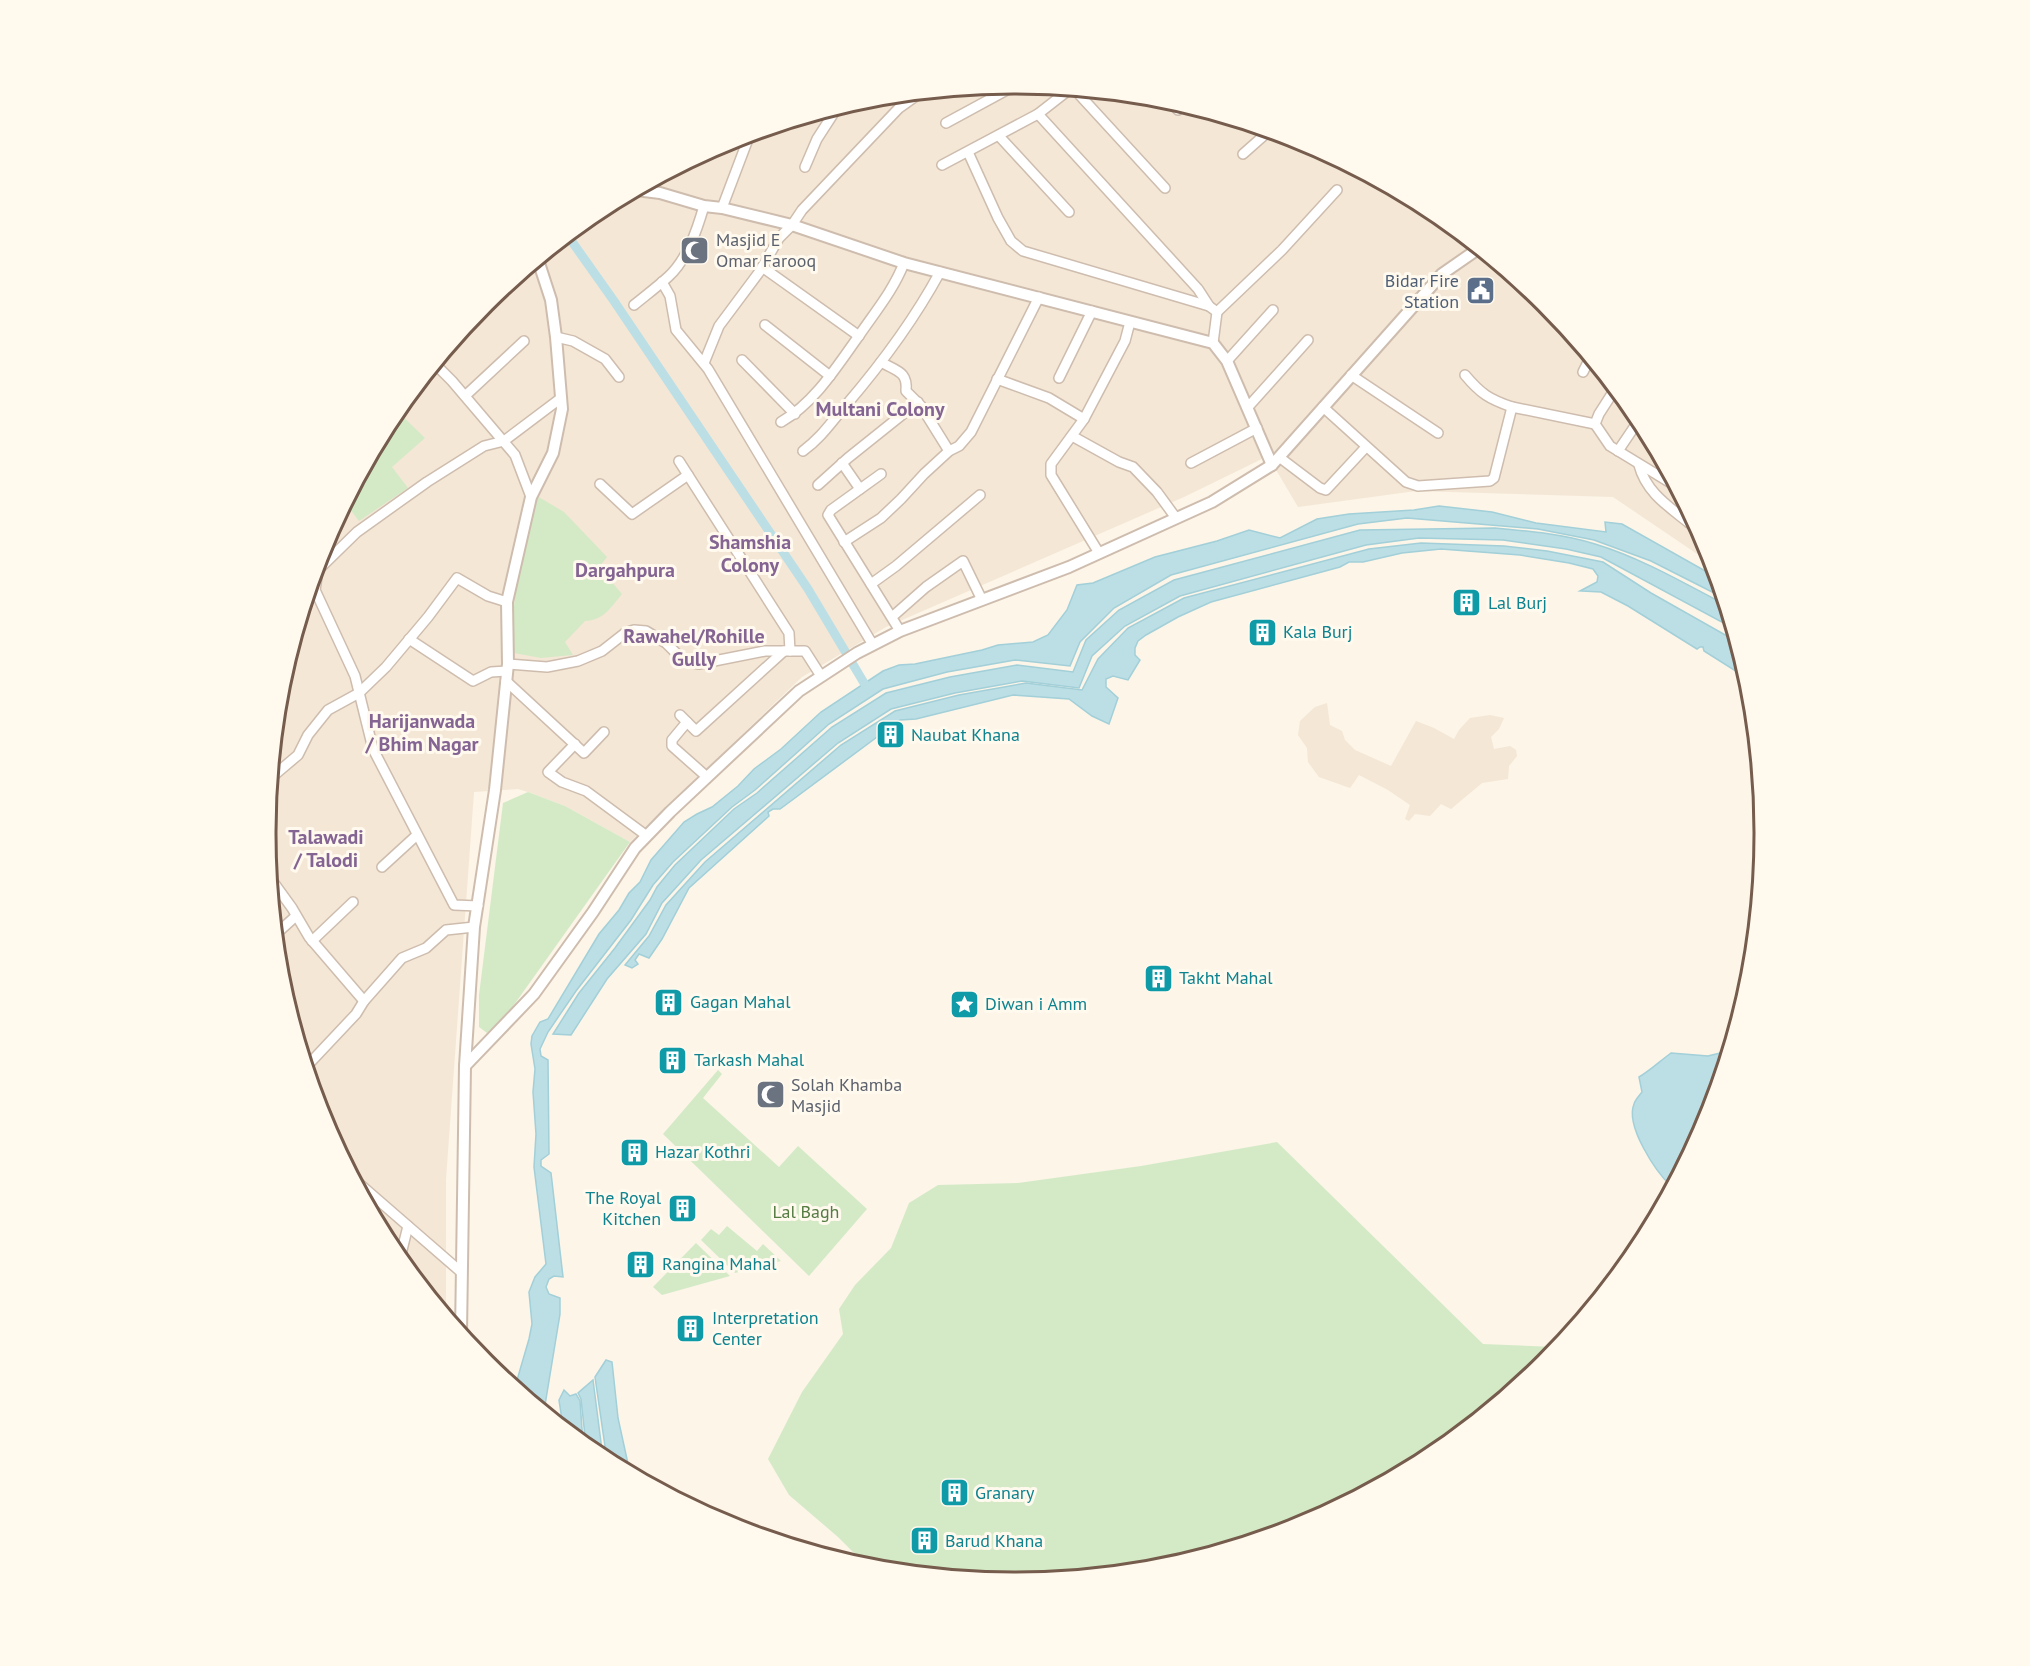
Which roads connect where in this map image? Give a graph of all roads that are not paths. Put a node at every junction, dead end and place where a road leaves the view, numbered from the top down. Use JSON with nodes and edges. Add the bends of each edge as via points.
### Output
{"nodes":[{"id":1,"x":998,"y":95,"type":"edge"},
{"id":2,"x":1061,"y":96,"type":"edge"},
{"id":3,"x":1082,"y":98,"type":"edge"},
{"id":4,"x":905,"y":103,"type":"edge"},
{"id":5,"x":899,"y":104,"type":"edge"},
{"id":6,"x":898,"y":108,"type":"junction"},
{"id":7,"x":1038,"y":114,"type":"junction"},
{"id":8,"x":830,"y":119,"type":"edge"},
{"id":9,"x":946,"y":123,"type":"dead end"},
{"id":10,"x":999,"y":136,"type":"junction"},
{"id":11,"x":1262,"y":138,"type":"edge"},
{"id":12,"x":746,"y":146,"type":"edge"},
{"id":13,"x":968,"y":152,"type":"junction"},
{"id":14,"x":1243,"y":154,"type":"dead end"},
{"id":15,"x":942,"y":165,"type":"dead end"},
{"id":16,"x":805,"y":167,"type":"dead end"},
{"id":17,"x":1165,"y":188,"type":"dead end"},
{"id":18,"x":1337,"y":190,"type":"dead end"},
{"id":19,"x":649,"y":192,"type":"edge"},
{"id":20,"x":704,"y":206,"type":"junction"},
{"id":21,"x":722,"y":208,"type":"junction"},
{"id":22,"x":1069,"y":212,"type":"dead end"},
{"id":23,"x":792,"y":225,"type":"junction"},
{"id":24,"x":1472,"y":253,"type":"edge"},
{"id":25,"x":904,"y":262,"type":"junction"},
{"id":26,"x":762,"y":267,"type":"junction"},
{"id":27,"x":540,"y":268,"type":"edge"},
{"id":28,"x":940,"y":272,"type":"junction"},
{"id":29,"x":663,"y":282,"type":"junction"},
{"id":30,"x":1039,"y":297,"type":"junction"},
{"id":31,"x":634,"y":305,"type":"dead end"},
{"id":32,"x":1213,"y":309,"type":"junction"},
{"id":33,"x":1273,"y":310,"type":"dead end"},
{"id":34,"x":1092,"y":311,"type":"junction"},
{"id":35,"x":1130,"y":322,"type":"junction"},
{"id":36,"x":765,"y":325,"type":"dead end"},
{"id":37,"x":859,"y":336,"type":"junction"},
{"id":38,"x":556,"y":337,"type":"junction"},
{"id":39,"x":1308,"y":340,"type":"dead end"},
{"id":40,"x":524,"y":341,"type":"dead end"},
{"id":41,"x":1213,"y":343,"type":"junction"},
{"id":42,"x":742,"y":360,"type":"dead end"},
{"id":43,"x":1227,"y":361,"type":"junction"},
{"id":44,"x":881,"y":362,"type":"junction"},
{"id":45,"x":704,"y":363,"type":"junction"},
{"id":46,"x":1586,"y":365,"type":"edge"},
{"id":47,"x":440,"y":370,"type":"edge"},
{"id":48,"x":1583,"y":372,"type":"dead end"},
{"id":49,"x":1351,"y":375,"type":"junction"},
{"id":50,"x":1465,"y":375,"type":"dead end"},
{"id":51,"x":830,"y":376,"type":"junction"},
{"id":52,"x":619,"y":377,"type":"dead end"},
{"id":53,"x":1059,"y":378,"type":"dead end"},
{"id":54,"x":997,"y":379,"type":"junction"},
{"id":55,"x":465,"y":396,"type":"junction"},
{"id":56,"x":1610,"y":396,"type":"edge"},
{"id":57,"x":561,"y":398,"type":"junction"},
{"id":58,"x":918,"y":402,"type":"junction"},
{"id":59,"x":1248,"y":407,"type":"junction"},
{"id":60,"x":1323,"y":407,"type":"junction"},
{"id":61,"x":1512,"y":407,"type":"junction"},
{"id":62,"x":795,"y":414,"type":"junction"},
{"id":63,"x":1084,"y":419,"type":"junction"},
{"id":64,"x":781,"y":422,"type":"dead end"},
{"id":65,"x":1595,"y":424,"type":"junction"},
{"id":66,"x":1257,"y":428,"type":"junction"},
{"id":67,"x":1633,"y":429,"type":"edge"},
{"id":68,"x":1438,"y":433,"type":"dead end"},
{"id":69,"x":1072,"y":435,"type":"junction"},
{"id":70,"x":504,"y":441,"type":"junction"},
{"id":71,"x":1366,"y":447,"type":"junction"},
{"id":72,"x":803,"y":451,"type":"dead end"},
{"id":73,"x":949,"y":451,"type":"junction"},
{"id":74,"x":1618,"y":451,"type":"junction"},
{"id":75,"x":679,"y":461,"type":"dead end"},
{"id":76,"x":1276,"y":461,"type":"junction"},
{"id":77,"x":1191,"y":462,"type":"dead end"},
{"id":78,"x":842,"y":464,"type":"junction"},
{"id":79,"x":1640,"y":465,"type":"junction"},
{"id":80,"x":881,"y":474,"type":"dead end"},
{"id":81,"x":688,"y":475,"type":"junction"},
{"id":82,"x":1661,"y":475,"type":"edge"},
{"id":83,"x":600,"y":484,"type":"dead end"},
{"id":84,"x":818,"y":485,"type":"dead end"},
{"id":85,"x":860,"y":489,"type":"junction"},
{"id":86,"x":980,"y":495,"type":"dead end"},
{"id":87,"x":531,"y":497,"type":"junction"},
{"id":88,"x":1682,"y":517,"type":"edge"},
{"id":89,"x":1176,"y":518,"type":"junction"},
{"id":90,"x":844,"y":542,"type":"junction"},
{"id":91,"x":1099,"y":553,"type":"junction"},
{"id":92,"x":330,"y":557,"type":"edge"},
{"id":93,"x":871,"y":584,"type":"junction"},
{"id":94,"x":317,"y":594,"type":"edge"},
{"id":95,"x":982,"y":600,"type":"junction"},
{"id":96,"x":507,"y":602,"type":"junction"},
{"id":97,"x":892,"y":617,"type":"junction"},
{"id":98,"x":900,"y":631,"type":"junction"},
{"id":99,"x":409,"y":639,"type":"junction"},
{"id":100,"x":873,"y":645,"type":"junction"},
{"id":101,"x":787,"y":651,"type":"junction"},
{"id":102,"x":507,"y":672,"type":"junction"},
{"id":103,"x":825,"y":674,"type":"junction"},
{"id":104,"x":359,"y":693,"type":"junction"},
{"id":105,"x":604,"y":732,"type":"dead end"},
{"id":106,"x":575,"y":744,"type":"junction"},
{"id":107,"x":279,"y":771,"type":"edge"},
{"id":108,"x":707,"y":777,"type":"junction"},
{"id":109,"x":417,"y":835,"type":"junction"},
{"id":110,"x":647,"y":836,"type":"junction"},
{"id":111,"x":382,"y":867,"type":"dead end"},
{"id":112,"x":279,"y":892,"type":"edge"},
{"id":113,"x":352,"y":902,"type":"dead end"},
{"id":114,"x":478,"y":906,"type":"junction"},
{"id":115,"x":296,"y":916,"type":"junction"},
{"id":116,"x":474,"y":927,"type":"junction"},
{"id":117,"x":283,"y":928,"type":"edge"},
{"id":118,"x":312,"y":941,"type":"junction"},
{"id":119,"x":364,"y":1001,"type":"junction"},
{"id":120,"x":313,"y":1060,"type":"edge"},
{"id":121,"x":465,"y":1066,"type":"junction"},
{"id":122,"x":370,"y":1192,"type":"edge"},
{"id":123,"x":408,"y":1226,"type":"junction"},
{"id":124,"x":403,"y":1246,"type":"edge"},
{"id":125,"x":461,"y":1272,"type":"junction"},
{"id":126,"x":461,"y":1321,"type":"edge"}],
"edges":[{"from":1,"to":9,"type":"street"},
{"from":2,"to":7,"type":"street"},
{"from":3,"to":17,"type":"street"},
{"from":4,"to":6,"type":"street"},
{"from":5,"to":6,"type":"street"},
{"from":6,"to":23,"type":"street"},
{"from":7,"to":10,"type":"street"},
{"from":7,"to":32,"type":"street"},
{"from":8,"to":16,"type":"street"},
{"from":10,"to":13,"type":"street"},
{"from":10,"to":22,"type":"street"},
{"from":11,"to":14,"type":"street"},
{"from":12,"to":21,"type":"street"},
{"from":13,"to":15,"type":"street"},
{"from":13,"to":32,"type":"street","via":[[1011,242],[1023,251]]},
{"from":18,"to":32,"type":"street","via":[[1275,257]]},
{"from":19,"to":20,"type":"street"},
{"from":20,"to":21,"type":"street"},
{"from":20,"to":29,"type":"street","via":[[682,259]]},
{"from":21,"to":23,"type":"street"},
{"from":23,"to":25,"type":"street"},
{"from":23,"to":26,"type":"street","via":[[779,238]]},
{"from":24,"to":49,"type":"street","via":[[1442,274]]},
{"from":25,"to":28,"type":"street"},
{"from":25,"to":37,"type":"street","via":[[894,286]]},
{"from":26,"to":37,"type":"street"},
{"from":26,"to":45,"type":"street","via":[[719,326]]},
{"from":27,"to":38,"type":"street","via":[[551,300]]},
{"from":28,"to":30,"type":"street"},
{"from":28,"to":44,"type":"street"},
{"from":29,"to":31,"type":"street"},
{"from":29,"to":45,"type":"street","via":[[670,296],[676,330]]},
{"from":30,"to":34,"type":"street"},
{"from":30,"to":54,"type":"street"},
{"from":32,"to":41,"type":"street"},
{"from":33,"to":43,"type":"street"},
{"from":34,"to":35,"type":"street"},
{"from":34,"to":53,"type":"street"},
{"from":35,"to":41,"type":"street"},
{"from":35,"to":63,"type":"street","via":[[1125,341]]},
{"from":36,"to":51,"type":"street"},
{"from":37,"to":51,"type":"street"},
{"from":38,"to":52,"type":"street","via":[[605,359]]},
{"from":38,"to":57,"type":"street"},
{"from":39,"to":59,"type":"street"},
{"from":40,"to":55,"type":"street"},
{"from":41,"to":43,"type":"street"},
{"from":42,"to":62,"type":"street"},
{"from":43,"to":59,"type":"street"},
{"from":44,"to":58,"type":"street","via":[[904,375],[906,391]]},
{"from":44,"to":72,"type":"street","via":[[825,432]]},
{"from":45,"to":100,"type":"street"},
{"from":46,"to":48,"type":"street"},
{"from":47,"to":55,"type":"street"},
{"from":49,"to":60,"type":"street"},
{"from":49,"to":68,"type":"street"},
{"from":50,"to":61,"type":"street","via":[[1486,397]]},
{"from":51,"to":62,"type":"street"},
{"from":54,"to":63,"type":"street","via":[[1049,398]]},
{"from":54,"to":73,"type":"street","via":[[971,432]]},
{"from":55,"to":70,"type":"street"},
{"from":56,"to":65,"type":"street"},
{"from":57,"to":70,"type":"street"},
{"from":57,"to":87,"type":"street","via":[[553,453]]},
{"from":58,"to":73,"type":"street"},
{"from":58,"to":78,"type":"street"},
{"from":59,"to":66,"type":"street"},
{"from":60,"to":71,"type":"street"},
{"from":60,"to":76,"type":"street"},
{"from":61,"to":65,"type":"street"},
{"from":61,"to":71,"type":"street","via":[[1496,474],[1490,481],[1412,485]]},
{"from":62,"to":64,"type":"street"},
{"from":63,"to":69,"type":"street"},
{"from":65,"to":74,"type":"street"},
{"from":66,"to":76,"type":"street"},
{"from":66,"to":77,"type":"street"},
{"from":67,"to":74,"type":"street"},
{"from":69,"to":89,"type":"street","via":[[1133,467]]},
{"from":69,"to":91,"type":"street","via":[[1051,464],[1051,476]]},
{"from":70,"to":87,"type":"street","via":[[515,455]]},
{"from":70,"to":92,"type":"street","via":[[484,447],[427,482],[357,532]]},
{"from":71,"to":76,"type":"street","via":[[1326,490]]},
{"from":73,"to":90,"type":"street","via":[[881,518]]},
{"from":74,"to":79,"type":"street"},
{"from":75,"to":81,"type":"street"},
{"from":76,"to":89,"type":"street","via":[[1212,502]]},
{"from":78,"to":84,"type":"street"},
{"from":78,"to":85,"type":"street"},
{"from":79,"to":82,"type":"street"},
{"from":79,"to":88,"type":"street","via":[[1642,478],[1654,494]]},
{"from":80,"to":85,"type":"street"},
{"from":81,"to":83,"type":"street","via":[[632,514]]},
{"from":81,"to":101,"type":"street","via":[[789,633]]},
{"from":85,"to":90,"type":"street","via":[[828,513]]},
{"from":86,"to":93,"type":"street"},
{"from":87,"to":96,"type":"street"},
{"from":89,"to":91,"type":"street"},
{"from":90,"to":93,"type":"street"},
{"from":91,"to":95,"type":"street"},
{"from":93,"to":97,"type":"street"},
{"from":94,"to":104,"type":"street"},
{"from":95,"to":97,"type":"street","via":[[963,561]]},
{"from":95,"to":98,"type":"street"},
{"from":96,"to":99,"type":"street","via":[[457,578]]},
{"from":96,"to":102,"type":"street"},
{"from":97,"to":98,"type":"street"},
{"from":98,"to":100,"type":"street"},
{"from":99,"to":102,"type":"street","via":[[473,681],[491,672]]},
{"from":99,"to":104,"type":"street"},
{"from":100,"to":103,"type":"street"},
{"from":101,"to":102,"type":"street","via":[[765,651],[699,664],[684,661],[666,642],[646,631],[634,630],[578,661]]},
{"from":101,"to":103,"type":"street","via":[[805,651]]},
{"from":101,"to":108,"type":"street","via":[[696,731],[684,719],[672,746]]},
{"from":102,"to":106,"type":"street"},
{"from":102,"to":114,"type":"street"},
{"from":103,"to":108,"type":"street","via":[[799,691]]},
{"from":104,"to":107,"type":"street","via":[[328,710],[298,755]]},
{"from":104,"to":109,"type":"street","via":[[373,749]]},
{"from":105,"to":106,"type":"street","via":[[584,753]]},
{"from":106,"to":110,"type":"street","via":[[548,772],[586,791]]},
{"from":108,"to":110,"type":"street"},
{"from":109,"to":111,"type":"street"},
{"from":109,"to":114,"type":"street","via":[[454,905]]},
{"from":110,"to":121,"type":"street","via":[[534,994]]},
{"from":112,"to":115,"type":"street"},
{"from":113,"to":118,"type":"street"},
{"from":114,"to":116,"type":"street"},
{"from":115,"to":117,"type":"street"},
{"from":115,"to":118,"type":"street"},
{"from":116,"to":119,"type":"street","via":[[446,930],[426,948],[402,958]]},
{"from":116,"to":121,"type":"street"},
{"from":118,"to":119,"type":"street"},
{"from":119,"to":120,"type":"street"},
{"from":121,"to":125,"type":"street"},
{"from":122,"to":123,"type":"street"},
{"from":123,"to":124,"type":"street"},
{"from":123,"to":125,"type":"street"},
{"from":125,"to":126,"type":"street"}]}
